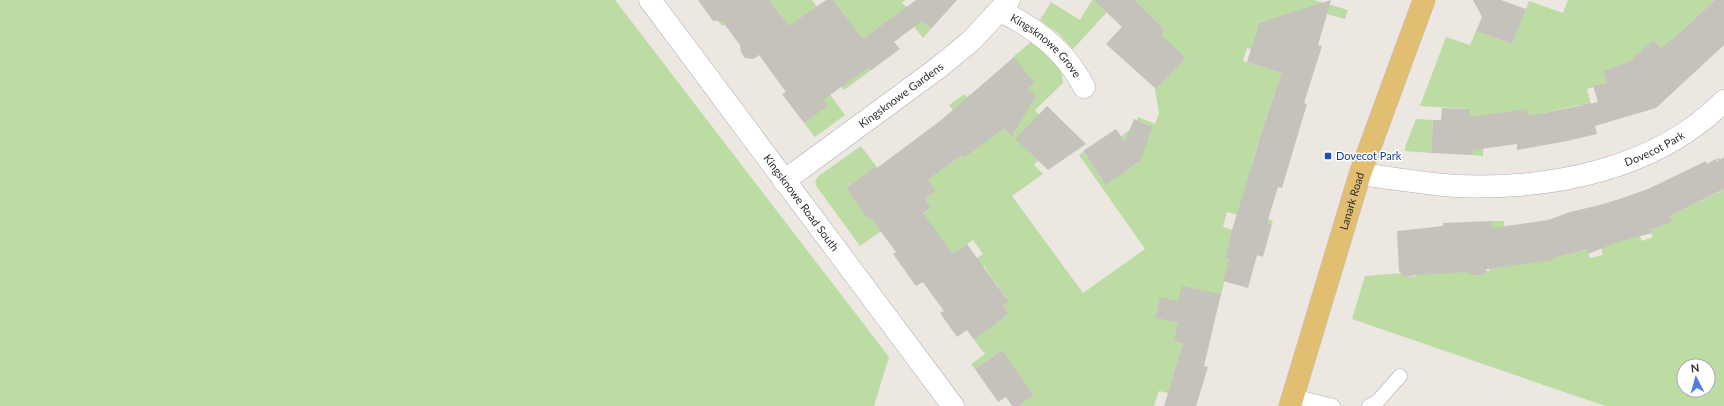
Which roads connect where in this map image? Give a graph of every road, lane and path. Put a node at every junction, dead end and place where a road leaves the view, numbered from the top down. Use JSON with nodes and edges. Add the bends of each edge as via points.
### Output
{"nodes":[{"id":1,"x":650,"y":0,"type":"edge"},
{"id":2,"x":1424,"y":0,"type":"edge"},
{"id":3,"x":1005,"y":6,"type":"edge"},
{"id":4,"x":1084,"y":87,"type":"dead end"},
{"id":5,"x":1724,"y":101,"type":"edge"},
{"id":6,"x":1360,"y":174,"type":"junction"},
{"id":7,"x":784,"y":180,"type":"junction"},
{"id":8,"x":1400,"y":376,"type":"dead end"},
{"id":9,"x":1291,"y":401,"type":"edge"},
{"id":10,"x":953,"y":406,"type":"edge"},
{"id":11,"x":1333,"y":406,"type":"edge"},
{"id":12,"x":1369,"y":406,"type":"edge"}],
"edges":[{"from":1,"to":7,"type":"street","name":"Kingsknowe Road South"},
{"from":2,"to":6,"type":"main road","name":"Lanark Road"},
{"from":3,"to":4,"type":"street","name":"Kingsknowe Grove","via":[[1058,49],[1076,71]]},
{"from":3,"to":7,"type":"street","name":"Kingsknowe Gardens","via":[[972,41],[938,68]]},
{"from":5,"to":6,"type":"street","name":"Dovecot Park","via":[[1701,121],[1654,150],[1628,161],[1575,177],[1505,186],[1480,186],[1436,184]]},
{"from":6,"to":9,"type":"main road","name":"Lanark Road"},
{"from":7,"to":10,"type":"street","name":"Kingsknowe Road South"},
{"from":8,"to":12,"type":"lane","via":[[1378,401]]},
{"from":9,"to":11,"type":"lane"}]}
